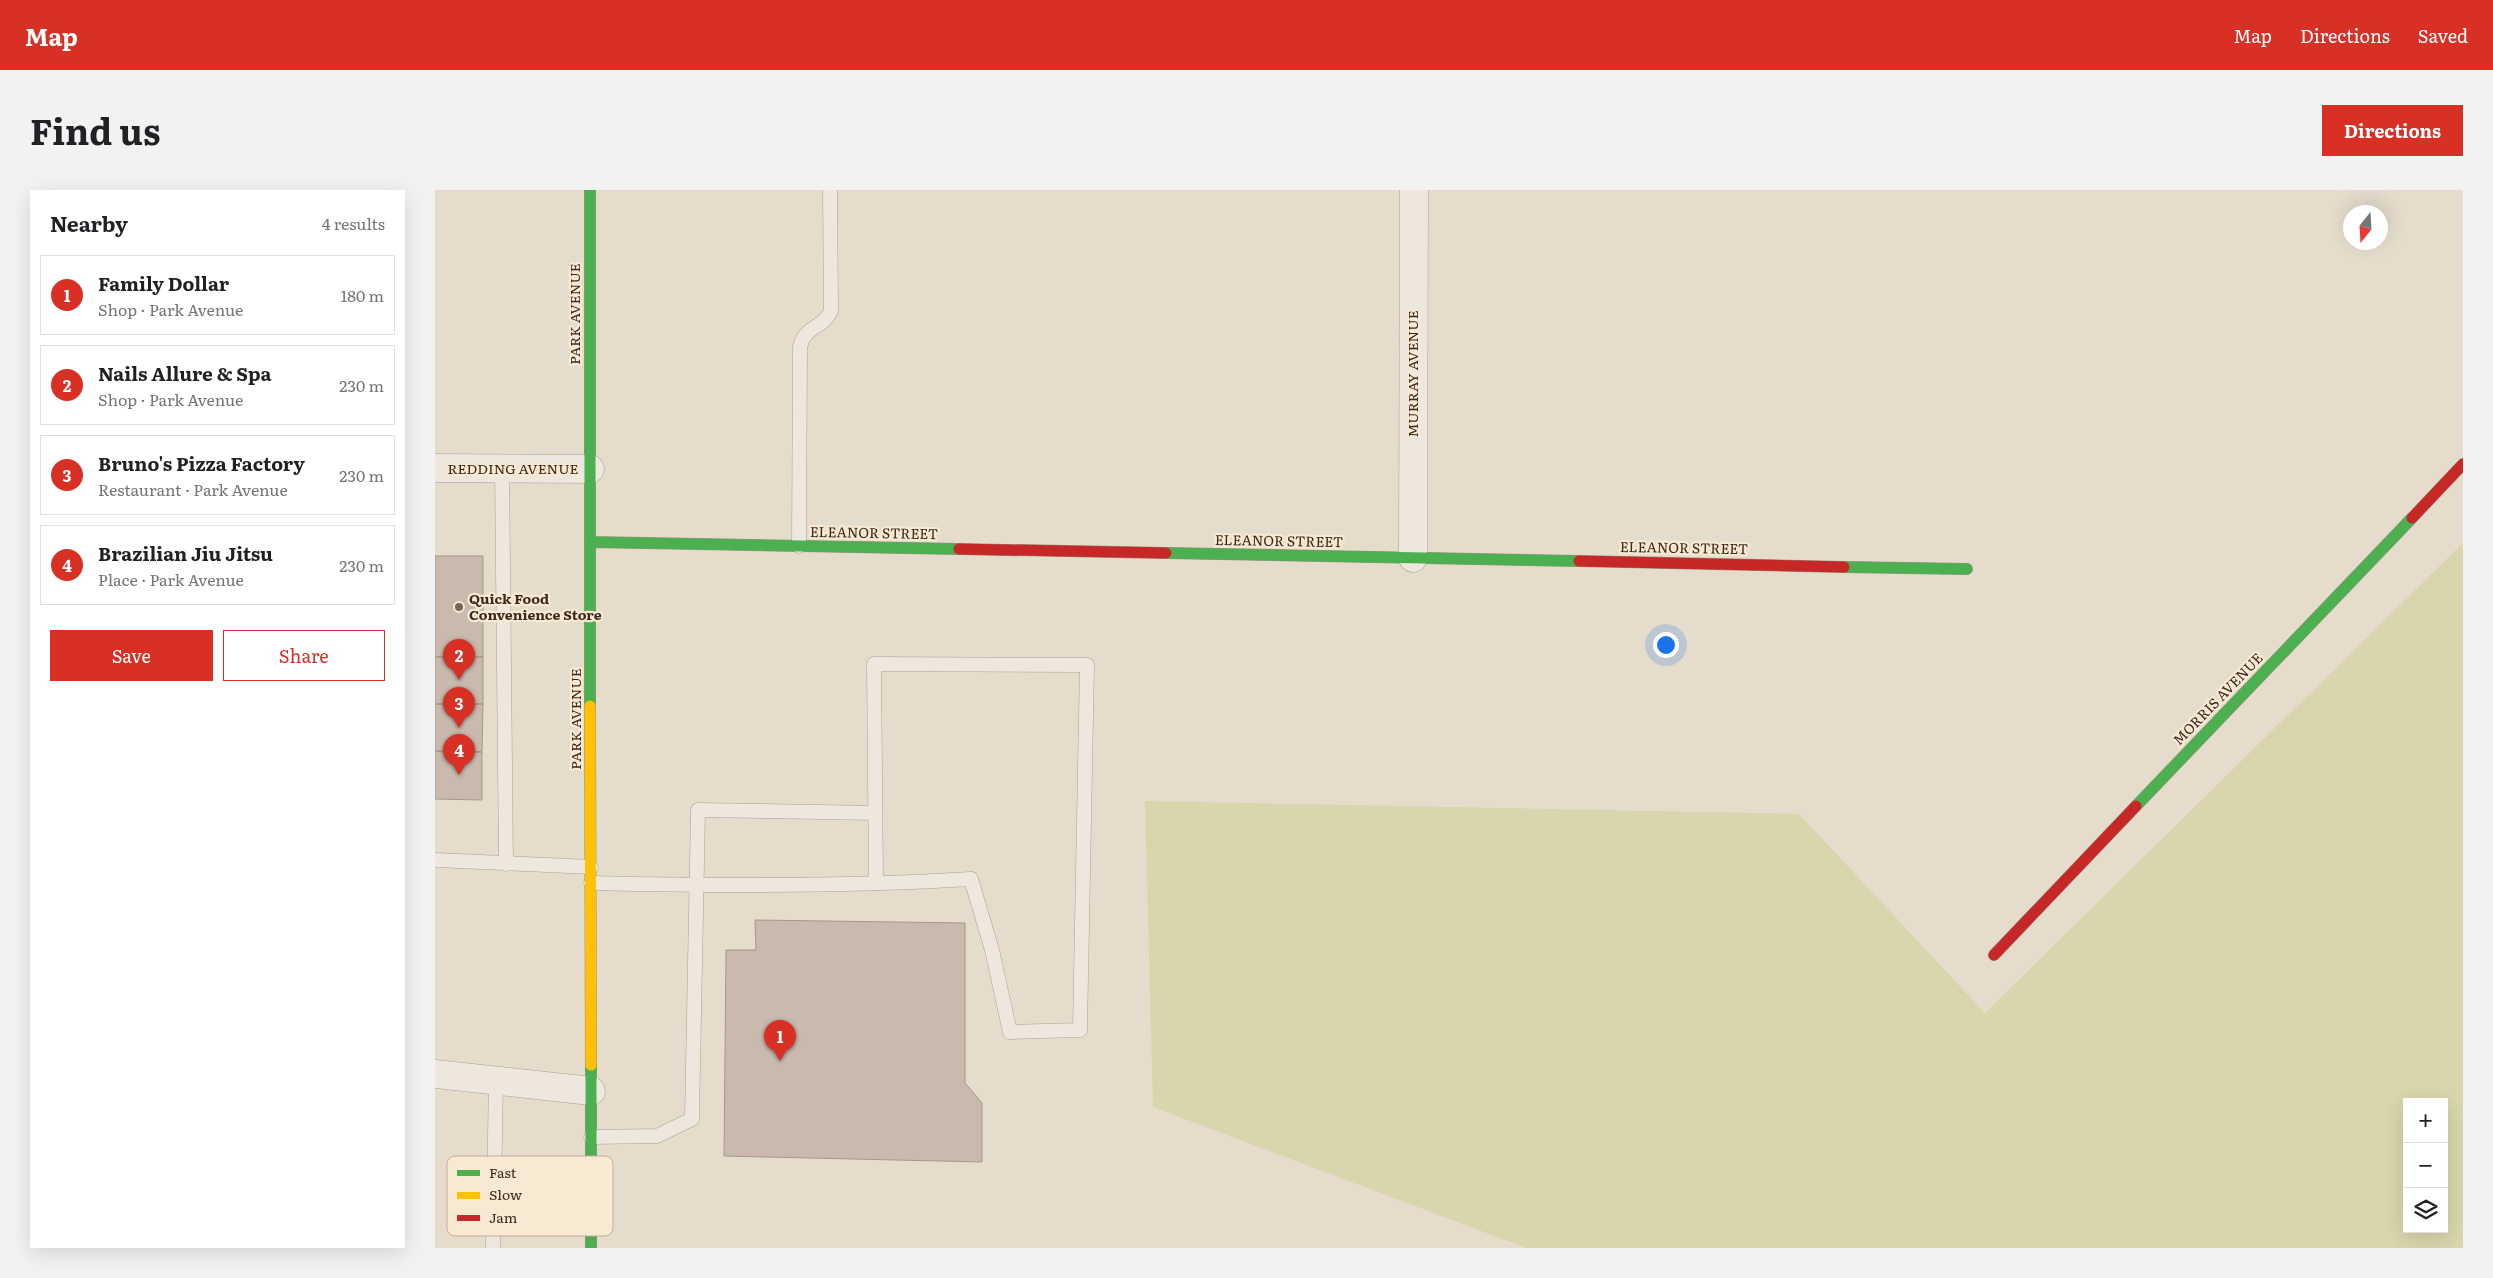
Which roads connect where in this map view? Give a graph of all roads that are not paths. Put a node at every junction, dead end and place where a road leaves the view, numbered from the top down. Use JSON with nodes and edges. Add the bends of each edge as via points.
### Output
{"nodes":[{"id":1,"x":590,"y":190,"type":"edge"},
{"id":2,"x":830,"y":190,"type":"edge"},
{"id":3,"x":1414,"y":190,"type":"edge"},
{"id":4,"x":2463,"y":464,"type":"edge"},
{"id":5,"x":435,"y":468,"type":"edge"},
{"id":6,"x":502,"y":468,"type":"junction"},
{"id":7,"x":590,"y":469,"type":"junction"},
{"id":8,"x":590,"y":542,"type":"junction"},
{"id":9,"x":799,"y":546,"type":"junction"},
{"id":10,"x":1413,"y":558,"type":"junction"},
{"id":11,"x":1967,"y":569,"type":"dead end"},
{"id":12,"x":875,"y":814,"type":"junction"},
{"id":13,"x":435,"y":860,"type":"edge"},
{"id":14,"x":506,"y":864,"type":"junction"},
{"id":15,"x":591,"y":868,"type":"junction"},
{"id":16,"x":591,"y":883,"type":"junction"},
{"id":17,"x":876,"y":883,"type":"junction"},
{"id":18,"x":698,"y":886,"type":"junction"},
{"id":19,"x":1994,"y":954,"type":"dead end"},
{"id":20,"x":435,"y":1074,"type":"edge"},
{"id":21,"x":496,"y":1081,"type":"junction"},
{"id":22,"x":591,"y":1091,"type":"junction"},
{"id":23,"x":591,"y":1137,"type":"junction"},
{"id":24,"x":495,"y":1156,"type":"edge"},
{"id":25,"x":591,"y":1156,"type":"edge"}],
"edges":[{"from":1,"to":7,"type":"street","name":"PARK AVENUE"},
{"from":2,"to":9,"type":"lane","via":[[831,310],[827,319],[802,336],[799,347]]},
{"from":3,"to":10,"type":"street","name":"MURRAY AVENUE"},
{"from":4,"to":19,"type":"street","name":"MORRIS AVENUE"},
{"from":5,"to":6,"type":"street","name":"REDDING AVENUE"},
{"from":6,"to":7,"type":"street","name":"REDDING AVENUE"},
{"from":6,"to":14,"type":"lane"},
{"from":7,"to":8,"type":"street","name":"PARK AVENUE"},
{"from":8,"to":9,"type":"street","name":"ELEANOR STREET"},
{"from":8,"to":15,"type":"street","name":"PARK AVENUE"},
{"from":9,"to":10,"type":"street","name":"ELEANOR STREET"},
{"from":10,"to":11,"type":"street","name":"ELEANOR STREET"},
{"from":12,"to":17,"type":"lane"},
{"from":12,"to":17,"type":"lane","via":[[874,664],[1087,665],[1080,1030],[1011,1032],[971,879]]},
{"from":12,"to":18,"type":"lane","via":[[699,810]]},
{"from":13,"to":14,"type":"lane"},
{"from":14,"to":15,"type":"lane"},
{"from":15,"to":16,"type":"street","name":"PARK AVENUE"},
{"from":16,"to":18,"type":"lane"},
{"from":16,"to":22,"type":"street","name":"PARK AVENUE"},
{"from":17,"to":18,"type":"lane"},
{"from":18,"to":23,"type":"lane","via":[[692,1119],[657,1136]]},
{"from":20,"to":21,"type":"street"},
{"from":21,"to":22,"type":"street"},
{"from":21,"to":24,"type":"lane"},
{"from":22,"to":23,"type":"street","name":"PARK AVENUE"},
{"from":23,"to":25,"type":"street","name":"PARK AVENUE"}]}
